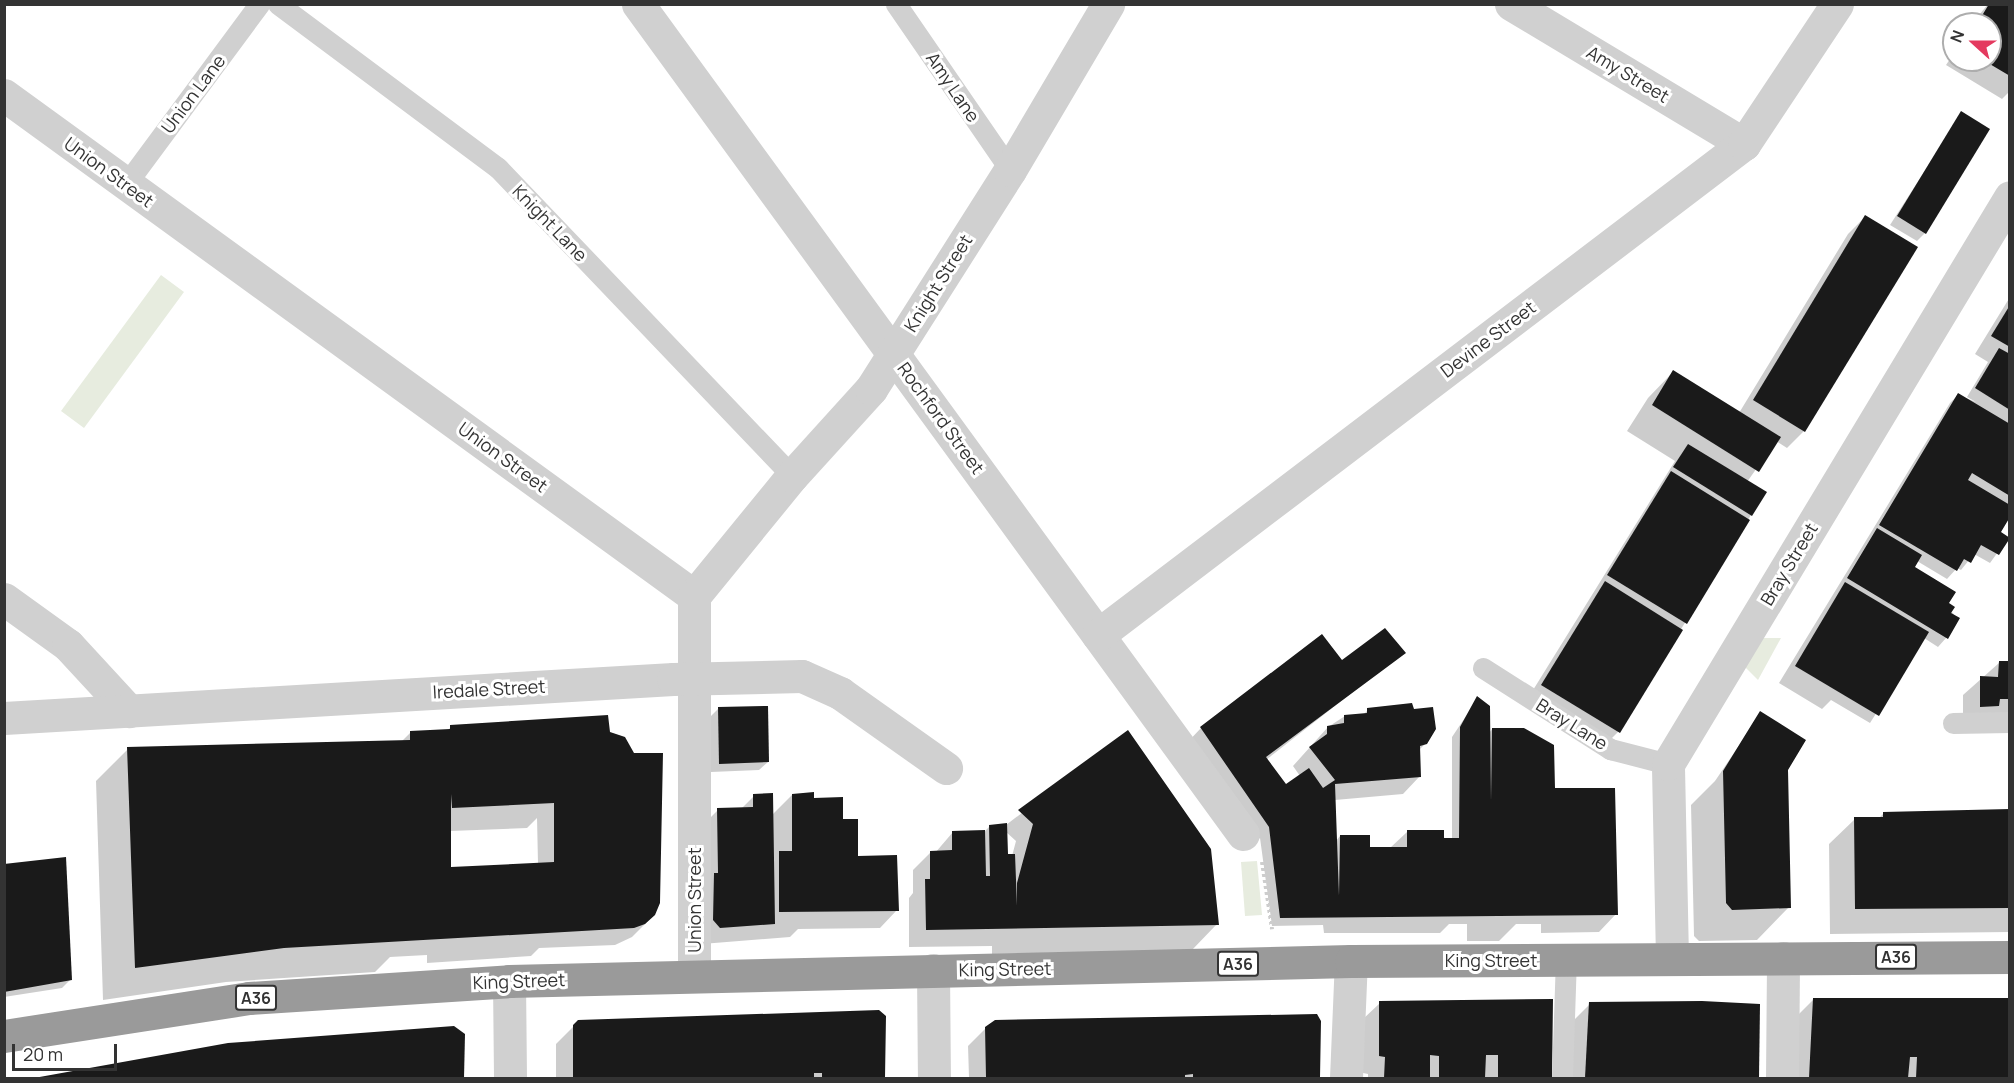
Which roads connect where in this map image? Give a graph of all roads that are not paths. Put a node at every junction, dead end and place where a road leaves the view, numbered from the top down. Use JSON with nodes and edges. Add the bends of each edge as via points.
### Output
{"nodes":[{"id":1,"x":259,"y":4,"type":"edge"},
{"id":2,"x":278,"y":4,"type":"edge"},
{"id":3,"x":638,"y":4,"type":"edge"},
{"id":4,"x":897,"y":4,"type":"edge"},
{"id":5,"x":1108,"y":4,"type":"edge"},
{"id":6,"x":1511,"y":4,"type":"edge"},
{"id":7,"x":1837,"y":4,"type":"edge"},
{"id":8,"x":4,"y":95,"type":"edge"},
{"id":9,"x":1744,"y":144,"type":"junction"},
{"id":10,"x":1010,"y":170,"type":"junction"},
{"id":11,"x":126,"y":184,"type":"junction"},
{"id":12,"x":2010,"y":197,"type":"edge"},
{"id":13,"x":894,"y":353,"type":"junction"},
{"id":14,"x":792,"y":476,"type":"junction"},
{"id":15,"x":694,"y":596,"type":"junction"},
{"id":16,"x":4,"y":599,"type":"edge"},
{"id":17,"x":1098,"y":635,"type":"junction"},
{"id":18,"x":1483,"y":668,"type":"dead end"},
{"id":19,"x":693,"y":678,"type":"junction"},
{"id":20,"x":129,"y":711,"type":"junction"},
{"id":21,"x":4,"y":718,"type":"edge"},
{"id":22,"x":2010,"y":722,"type":"edge"},
{"id":23,"x":1953,"y":723,"type":"dead end"},
{"id":24,"x":1668,"y":764,"type":"junction"},
{"id":25,"x":946,"y":768,"type":"dead end"},
{"id":26,"x":1243,"y":834,"type":"road end"},
{"id":27,"x":2010,"y":957,"type":"edge"},
{"id":28,"x":1672,"y":958,"type":"junction"},
{"id":29,"x":1783,"y":958,"type":"junction"},
{"id":30,"x":1566,"y":960,"type":"junction"},
{"id":31,"x":1351,"y":961,"type":"junction"},
{"id":32,"x":933,"y":970,"type":"junction"},
{"id":33,"x":694,"y":976,"type":"junction"},
{"id":34,"x":509,"y":981,"type":"junction"},
{"id":35,"x":4,"y":1036,"type":"edge"},
{"id":36,"x":510,"y":1078,"type":"edge"},
{"id":37,"x":934,"y":1078,"type":"edge"},
{"id":38,"x":1346,"y":1078,"type":"edge"},
{"id":39,"x":1562,"y":1078,"type":"edge"},
{"id":40,"x":1782,"y":1078,"type":"edge"}],
"edges":[{"from":1,"to":11,"type":"lane","name":"Union Lane"},
{"from":2,"to":14,"type":"lane","name":"Knight Lane","via":[[498,168]]},
{"from":3,"to":13,"type":"street","name":"Rochford Street"},
{"from":4,"to":10,"type":"lane","name":"Amy Lane"},
{"from":5,"to":10,"type":"street","name":"Knight Street"},
{"from":6,"to":9,"type":"street","name":"Amy Street"},
{"from":7,"to":9,"type":"street","name":"Devine Street"},
{"from":8,"to":11,"type":"street","name":"Union Street"},
{"from":9,"to":17,"type":"street","name":"Devine Street"},
{"from":10,"to":13,"type":"street","name":"Knight Street"},
{"from":11,"to":15,"type":"street","name":"Union Street"},
{"from":12,"to":24,"type":"street","name":"Bray Street"},
{"from":13,"to":14,"type":"street","name":"Knight Street","via":[[871,389]]},
{"from":13,"to":17,"type":"street","name":"Rochford Street"},
{"from":14,"to":15,"type":"street","name":"Knight Street"},
{"from":15,"to":19,"type":"street","name":"Union Street"},
{"from":16,"to":20,"type":"street","via":[[68,645]]},
{"from":17,"to":26,"type":"street","name":"Rochford Street"},
{"from":18,"to":24,"type":"lane","name":"Bray Lane","via":[[1610,748]]},
{"from":19,"to":20,"type":"street","name":"Iredale Street"},
{"from":19,"to":25,"type":"street","name":"Iredale Street","via":[[802,676],[840,693]]},
{"from":19,"to":33,"type":"street","name":"Union Street"},
{"from":20,"to":21,"type":"street","name":"Iredale Street"},
{"from":22,"to":23,"type":"lane"},
{"from":24,"to":28,"type":"street"},
{"from":27,"to":29,"type":"highway","name":"King Street","number":"A36"},
{"from":28,"to":29,"type":"highway","name":"King Street","number":"A36"},
{"from":28,"to":30,"type":"highway","name":"King Street","number":"A36"},
{"from":29,"to":40,"type":"street"},
{"from":30,"to":31,"type":"highway","name":"King Street","number":"A36"},
{"from":30,"to":39,"type":"lane"},
{"from":31,"to":32,"type":"highway","name":"King Street","number":"A36"},
{"from":31,"to":38,"type":"street"},
{"from":32,"to":33,"type":"highway","name":"King Street","number":"A36"},
{"from":32,"to":37,"type":"street"},
{"from":33,"to":34,"type":"highway","name":"King Street","number":"A36"},
{"from":34,"to":35,"type":"highway","name":"King Street","number":"A36","via":[[249,998]]},
{"from":34,"to":36,"type":"street"}]}
